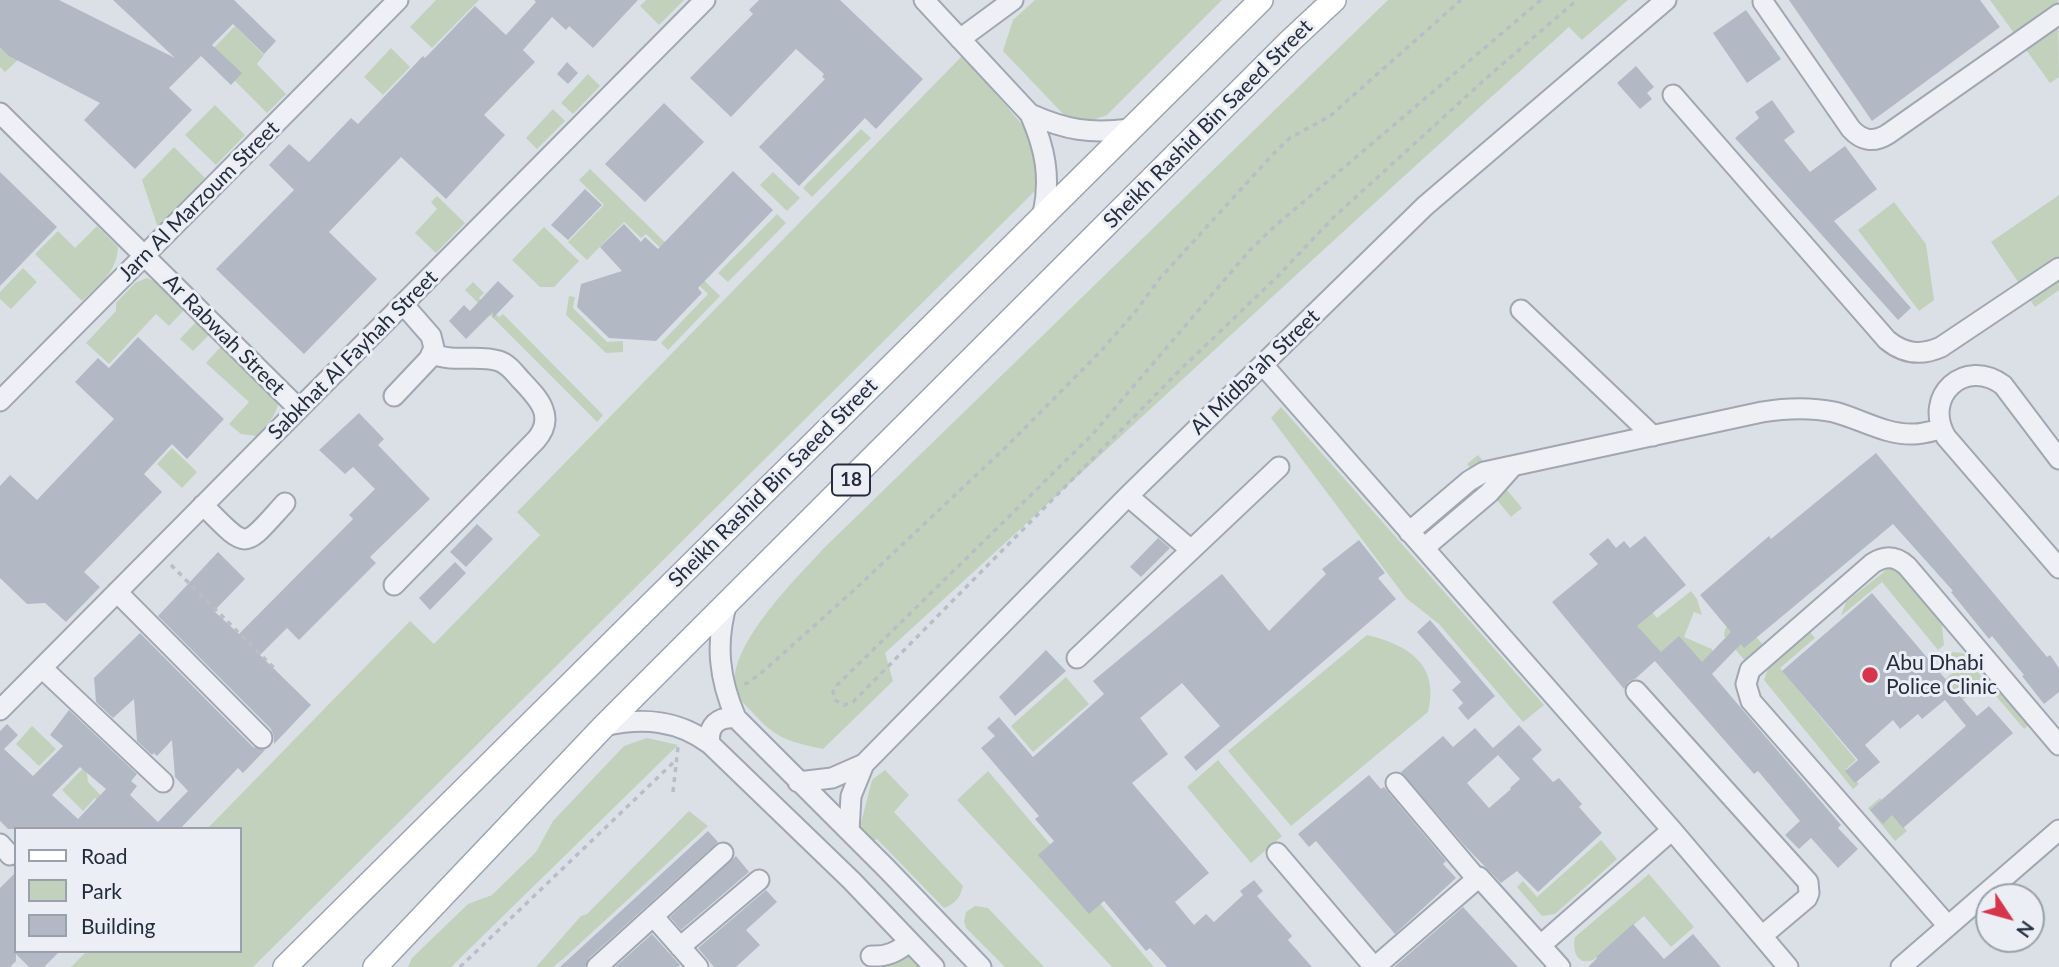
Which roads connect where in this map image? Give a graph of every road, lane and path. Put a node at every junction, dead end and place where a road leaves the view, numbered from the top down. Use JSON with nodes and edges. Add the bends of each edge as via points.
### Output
{"nodes":[{"id":1,"x":398,"y":0,"type":"edge"},
{"id":2,"x":705,"y":0,"type":"edge"},
{"id":3,"x":924,"y":0,"type":"edge"},
{"id":4,"x":1261,"y":0,"type":"edge"},
{"id":5,"x":1335,"y":0,"type":"edge"},
{"id":6,"x":1461,"y":0,"type":"edge"},
{"id":7,"x":1541,"y":0,"type":"edge"},
{"id":8,"x":1577,"y":0,"type":"edge"},
{"id":9,"x":1666,"y":0,"type":"edge"},
{"id":10,"x":1763,"y":2,"type":"edge"},
{"id":11,"x":1007,"y":5,"type":"edge"},
{"id":12,"x":2059,"y":14,"type":"edge"},
{"id":13,"x":965,"y":45,"type":"junction"},
{"id":14,"x":1673,"y":95,"type":"dead end"},
{"id":15,"x":0,"y":113,"type":"edge"},
{"id":16,"x":1030,"y":114,"type":"junction"},
{"id":17,"x":1130,"y":129,"type":"junction"},
{"id":18,"x":1043,"y":214,"type":"junction"},
{"id":19,"x":144,"y":256,"type":"junction"},
{"id":20,"x":2059,"y":268,"type":"edge"},
{"id":21,"x":403,"y":304,"type":"junction"},
{"id":22,"x":1521,"y":310,"type":"dead end"},
{"id":23,"x":433,"y":354,"type":"junction"},
{"id":24,"x":1263,"y":365,"type":"junction"},
{"id":25,"x":394,"y":396,"type":"dead end"},
{"id":26,"x":0,"y":401,"type":"edge"},
{"id":27,"x":299,"y":409,"type":"junction"},
{"id":28,"x":1941,"y":429,"type":"junction"},
{"id":29,"x":1653,"y":436,"type":"junction"},
{"id":30,"x":2059,"y":459,"type":"edge"},
{"id":31,"x":1513,"y":466,"type":"junction"},
{"id":32,"x":1279,"y":467,"type":"dead end"},
{"id":33,"x":1128,"y":496,"type":"junction"},
{"id":34,"x":285,"y":503,"type":"dead end"},
{"id":35,"x":203,"y":505,"type":"junction"},
{"id":36,"x":1409,"y":532,"type":"junction"},
{"id":37,"x":1424,"y":548,"type":"junction"},
{"id":38,"x":1191,"y":550,"type":"junction"},
{"id":39,"x":158,"y":551,"type":"junction"},
{"id":40,"x":2059,"y":568,"type":"edge"},
{"id":41,"x":394,"y":584,"type":"dead end"},
{"id":42,"x":117,"y":592,"type":"junction"},
{"id":43,"x":727,"y":603,"type":"junction"},
{"id":44,"x":1077,"y":658,"type":"dead end"},
{"id":45,"x":41,"y":668,"type":"junction"},
{"id":46,"x":276,"y":670,"type":"dead end"},
{"id":47,"x":724,"y":686,"type":"junction"},
{"id":48,"x":1636,"y":691,"type":"dead end"},
{"id":49,"x":0,"y":710,"type":"edge"},
{"id":50,"x":736,"y":718,"type":"junction"},
{"id":51,"x":604,"y":726,"type":"junction"},
{"id":52,"x":680,"y":727,"type":"junction"},
{"id":53,"x":262,"y":738,"type":"dead end"},
{"id":54,"x":710,"y":744,"type":"junction"},
{"id":55,"x":2059,"y":745,"type":"edge"},
{"id":56,"x":677,"y":759,"type":"junction"},
{"id":57,"x":864,"y":764,"type":"junction"},
{"id":58,"x":163,"y":782,"type":"dead end"},
{"id":59,"x":798,"y":782,"type":"junction"},
{"id":60,"x":1396,"y":783,"type":"dead end"},
{"id":61,"x":673,"y":792,"type":"dead end"},
{"id":62,"x":1672,"y":830,"type":"junction"},
{"id":63,"x":2059,"y":830,"type":"edge"},
{"id":64,"x":849,"y":831,"type":"junction"},
{"id":65,"x":723,"y":853,"type":"dead end"},
{"id":66,"x":1277,"y":853,"type":"dead end"},
{"id":67,"x":1477,"y":879,"type":"junction"},
{"id":68,"x":759,"y":880,"type":"dead end"},
{"id":69,"x":653,"y":916,"type":"junction"},
{"id":70,"x":891,"y":923,"type":"junction"},
{"id":71,"x":1948,"y":926,"type":"junction"},
{"id":72,"x":1762,"y":936,"type":"junction"},
{"id":73,"x":909,"y":942,"type":"junction"},
{"id":74,"x":1541,"y":945,"type":"junction"},
{"id":75,"x":680,"y":947,"type":"junction"},
{"id":76,"x":384,"y":963,"type":"edge"},
{"id":77,"x":285,"y":967,"type":"edge"},
{"id":78,"x":460,"y":967,"type":"edge"},
{"id":79,"x":597,"y":967,"type":"edge"},
{"id":80,"x":698,"y":967,"type":"edge"},
{"id":81,"x":934,"y":967,"type":"edge"},
{"id":82,"x":981,"y":967,"type":"edge"},
{"id":83,"x":1375,"y":967,"type":"edge"},
{"id":84,"x":1560,"y":967,"type":"edge"},
{"id":85,"x":1788,"y":967,"type":"edge"},
{"id":86,"x":1901,"y":967,"type":"edge"}],
"edges":[{"from":1,"to":19,"type":"street","name":"Jarn Al Marzoum Street"},
{"from":2,"to":21,"type":"street","name":"Sabkhat Al Fayhah Street"},
{"from":3,"to":13,"type":"street"},
{"from":4,"to":17,"type":"main road","name":"Sheikh Rashid Bin Saeed Street","number":"18"},
{"from":5,"to":43,"type":"main road","name":"Sheikh Rashid Bin Saeed Street","number":"18"},
{"from":6,"to":47,"type":"path","via":[[1331,116],[1290,138],[1275,152],[1161,277],[1101,351],[853,591],[748,683]]},
{"from":7,"to":8,"type":"path","via":[[1250,250],[1091,436],[837,685],[835,700],[844,705],[853,702],[1334,217]]},
{"from":9,"to":24,"type":"street","name":"Al Midba'ah Street","via":[[1425,206]]},
{"from":10,"to":12,"type":"street","via":[[1851,129],[1872,141]]},
{"from":11,"to":13,"type":"street","via":[[996,22]]},
{"from":13,"to":16,"type":"street"},
{"from":14,"to":20,"type":"street","via":[[1887,340],[1904,351],[1923,353],[1941,347]]},
{"from":15,"to":19,"type":"street","name":"Ar Rabwah Street"},
{"from":16,"to":17,"type":"street","via":[[1069,129]]},
{"from":16,"to":18,"type":"street","via":[[1048,174]]},
{"from":17,"to":18,"type":"main road","name":"Sheikh Rashid Bin Saeed Street","number":"18"},
{"from":18,"to":77,"type":"main road","name":"Sheikh Rashid Bin Saeed Street","number":"18"},
{"from":19,"to":26,"type":"street","name":"Jarn Al Marzoum Street"},
{"from":19,"to":27,"type":"street","name":"Ar Rabwah Street"},
{"from":21,"to":23,"type":"street","via":[[430,336]]},
{"from":21,"to":27,"type":"street","name":"Sabkhat Al Fayhah Street"},
{"from":22,"to":29,"type":"street"},
{"from":23,"to":25,"type":"street"},
{"from":23,"to":41,"type":"street","via":[[506,364],[539,400],[546,421],[541,435]]},
{"from":24,"to":33,"type":"street","name":"Al Midba'ah Street"},
{"from":24,"to":36,"type":"street"},
{"from":27,"to":35,"type":"street","name":"Sabkhat Al Fayhah Street"},
{"from":28,"to":29,"type":"street","via":[[1902,433],[1833,412],[1797,408]]},
{"from":28,"to":30,"type":"street","via":[[1940,401],[1951,385],[1968,376],[1986,376],[2003,385]]},
{"from":28,"to":40,"type":"street"},
{"from":29,"to":31,"type":"street"},
{"from":31,"to":36,"type":"street","via":[[1476,476]]},
{"from":31,"to":37,"type":"street","via":[[1489,493]]},
{"from":32,"to":38,"type":"street"},
{"from":33,"to":38,"type":"street"},
{"from":33,"to":57,"type":"street","name":"Al Midba'ah Street"},
{"from":34,"to":35,"type":"street","via":[[246,540],[237,538]]},
{"from":35,"to":39,"type":"street","name":"Sabkhat Al Fayhah Street"},
{"from":36,"to":37,"type":"street"},
{"from":37,"to":62,"type":"street"},
{"from":38,"to":44,"type":"street"},
{"from":39,"to":42,"type":"street","name":"Sabkhat Al Fayhah Street"},
{"from":39,"to":46,"type":"path"},
{"from":42,"to":45,"type":"street","name":"Sabkhat Al Fayhah Street"},
{"from":42,"to":53,"type":"street"},
{"from":43,"to":47,"type":"street","via":[[720,636]]},
{"from":43,"to":51,"type":"main road","name":"Sheikh Rashid Bin Saeed Street","number":"18"},
{"from":45,"to":49,"type":"street","name":"Sabkhat Al Fayhah Street"},
{"from":45,"to":58,"type":"street"},
{"from":47,"to":50,"type":"street"},
{"from":48,"to":72,"type":"street","via":[[1808,882],[1807,898]]},
{"from":50,"to":54,"type":"street","via":[[715,723]]},
{"from":50,"to":59,"type":"street"},
{"from":51,"to":52,"type":"street","via":[[641,721]]},
{"from":51,"to":76,"type":"main road","name":"Sheikh Rashid Bin Saeed Street","number":"18"},
{"from":52,"to":54,"type":"street"},
{"from":52,"to":56,"type":"path"},
{"from":54,"to":70,"type":"street"},
{"from":55,"to":71,"type":"street","via":[[1907,566],[1895,558],[1873,562],[1750,670],[1746,684],[1751,701]]},
{"from":56,"to":61,"type":"path"},
{"from":56,"to":78,"type":"path"},
{"from":57,"to":59,"type":"street","name":"Al Midba'ah Street","via":[[832,778]]},
{"from":57,"to":64,"type":"street","name":"Al Midba'ah Street","via":[[851,796]]},
{"from":59,"to":64,"type":"street"},
{"from":60,"to":67,"type":"street"},
{"from":62,"to":72,"type":"street"},
{"from":62,"to":74,"type":"street"},
{"from":63,"to":71,"type":"street"},
{"from":64,"to":82,"type":"street"},
{"from":65,"to":69,"type":"street"},
{"from":66,"to":83,"type":"street"},
{"from":67,"to":74,"type":"street"},
{"from":67,"to":83,"type":"street"},
{"from":68,"to":75,"type":"street"},
{"from":69,"to":75,"type":"street"},
{"from":69,"to":79,"type":"street"},
{"from":70,"to":73,"type":"street"},
{"from":70,"to":73,"type":"street","via":[[871,956],[899,951]]},
{"from":71,"to":86,"type":"street"},
{"from":72,"to":85,"type":"street"},
{"from":73,"to":81,"type":"street"},
{"from":74,"to":84,"type":"street"},
{"from":75,"to":80,"type":"street"}]}
